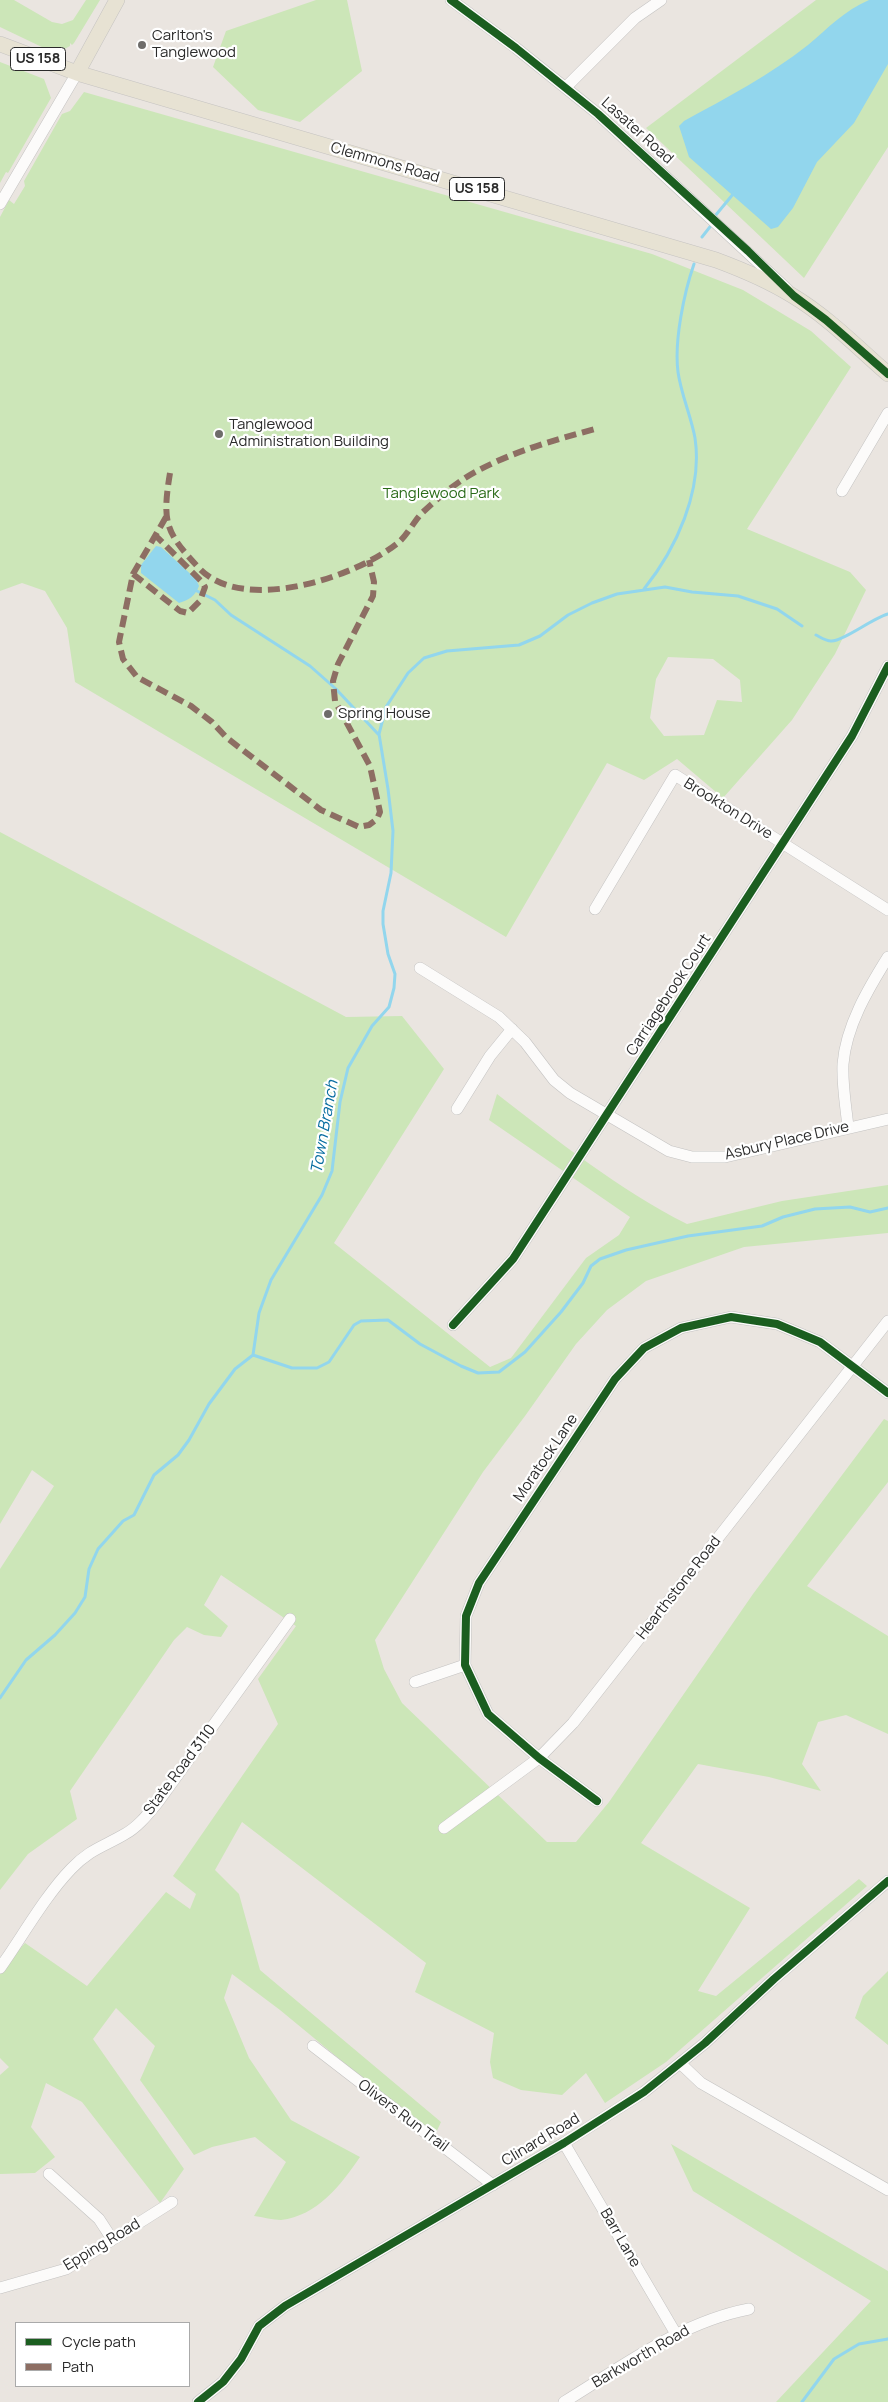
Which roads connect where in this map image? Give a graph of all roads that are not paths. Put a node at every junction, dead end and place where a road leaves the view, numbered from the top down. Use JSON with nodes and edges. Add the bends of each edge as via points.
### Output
{"nodes":[{"id":1,"x":117,"y":0,"type":"edge"},
{"id":2,"x":450,"y":0,"type":"edge"},
{"id":3,"x":660,"y":0,"type":"edge"},
{"id":4,"x":0,"y":44,"type":"edge"},
{"id":5,"x":77,"y":73,"type":"junction"},
{"id":6,"x":566,"y":87,"type":"junction"},
{"id":7,"x":0,"y":204,"type":"edge"},
{"id":8,"x":794,"y":296,"type":"junction"},
{"id":9,"x":888,"y":374,"type":"edge"},
{"id":10,"x":888,"y":413,"type":"edge"},
{"id":11,"x":842,"y":491,"type":"dead end"},
{"id":12,"x":888,"y":666,"type":"edge"},
{"id":13,"x":784,"y":843,"type":"junction"},
{"id":14,"x":595,"y":909,"type":"dead end"},
{"id":15,"x":888,"y":910,"type":"edge"},
{"id":16,"x":888,"y":957,"type":"edge"},
{"id":17,"x":420,"y":968,"type":"dead end"},
{"id":18,"x":512,"y":1029,"type":"junction"},
{"id":19,"x":457,"y":1109,"type":"dead end"},
{"id":20,"x":607,"y":1116,"type":"junction"},
{"id":21,"x":888,"y":1119,"type":"edge"},
{"id":22,"x":848,"y":1127,"type":"junction"},
{"id":23,"x":888,"y":1321,"type":"edge"},
{"id":24,"x":453,"y":1324,"type":"dead end"},
{"id":25,"x":853,"y":1365,"type":"junction"},
{"id":26,"x":888,"y":1393,"type":"edge"},
{"id":27,"x":290,"y":1620,"type":"dead end"},
{"id":28,"x":465,"y":1665,"type":"junction"},
{"id":29,"x":415,"y":1682,"type":"dead end"},
{"id":30,"x":539,"y":1758,"type":"junction"},
{"id":31,"x":597,"y":1801,"type":"dead end"},
{"id":32,"x":444,"y":1828,"type":"dead end"},
{"id":33,"x":888,"y":1881,"type":"edge"},
{"id":34,"x":0,"y":1968,"type":"edge"},
{"id":35,"x":313,"y":2046,"type":"dead end"},
{"id":36,"x":681,"y":2064,"type":"junction"},
{"id":37,"x":564,"y":2143,"type":"junction"},
{"id":38,"x":50,"y":2174,"type":"dead end"},
{"id":39,"x":492,"y":2185,"type":"junction"},
{"id":40,"x":888,"y":2190,"type":"edge"},
{"id":41,"x":172,"y":2202,"type":"dead end"},
{"id":42,"x":112,"y":2239,"type":"junction"},
{"id":43,"x":0,"y":2288,"type":"edge"},
{"id":44,"x":749,"y":2309,"type":"dead end"},
{"id":45,"x":676,"y":2334,"type":"junction"},
{"id":46,"x":198,"y":2402,"type":"edge"},
{"id":47,"x":564,"y":2402,"type":"edge"}],
"edges":[{"from":1,"to":5,"type":"main road"},
{"from":2,"to":6,"type":"street","name":"Lasater Road"},
{"from":3,"to":6,"type":"street","via":[[635,18]]},
{"from":4,"to":5,"type":"main road","name":"Clemmons Road","number":"US 158"},
{"from":5,"to":7,"type":"street"},
{"from":5,"to":8,"type":"main road","name":"Clemmons Road","number":"US 158","via":[[681,249],[748,272]]},
{"from":6,"to":8,"type":"street","name":"Lasater Road"},
{"from":8,"to":9,"type":"main road","name":"Clemmons Road","number":"US 158"},
{"from":10,"to":11,"type":"street"},
{"from":12,"to":13,"type":"street","name":"Carriagebrook Court","via":[[852,736]]},
{"from":13,"to":14,"type":"street","name":"Brookton Drive","via":[[676,776]]},
{"from":13,"to":15,"type":"street","name":"Brookton Drive"},
{"from":13,"to":20,"type":"street","name":"Carriagebrook Court"},
{"from":16,"to":22,"type":"street","via":[[854,1019],[843,1064]]},
{"from":17,"to":18,"type":"street","name":"Asbury Place Drive","via":[[485,1008]]},
{"from":18,"to":19,"type":"street","via":[[490,1056]]},
{"from":18,"to":20,"type":"street","name":"Asbury Place Drive","via":[[554,1080]]},
{"from":20,"to":22,"type":"street","name":"Asbury Place Drive","via":[[669,1151],[692,1157],[725,1157]]},
{"from":20,"to":24,"type":"street","name":"Carriagebrook Court","via":[[514,1260]]},
{"from":21,"to":22,"type":"street","name":"Asbury Place Drive"},
{"from":23,"to":25,"type":"street","name":"Hearthstone Road"},
{"from":25,"to":26,"type":"street","name":"Moratock Lane"},
{"from":25,"to":28,"type":"street","name":"Moratock Lane","via":[[820,1342],[777,1324],[731,1317],[681,1328],[644,1348],[616,1379],[479,1583],[466,1616]]},
{"from":25,"to":30,"type":"street","name":"Hearthstone Road","via":[[573,1722]]},
{"from":27,"to":34,"type":"street","name":"State Road 3110","via":[[158,1802],[133,1829],[95,1848],[71,1869]]},
{"from":28,"to":29,"type":"street"},
{"from":28,"to":30,"type":"street","name":"Moratock Lane","via":[[488,1714]]},
{"from":30,"to":31,"type":"street","name":"Moratock Lane"},
{"from":30,"to":32,"type":"street","name":"Hearthstone Road"},
{"from":33,"to":36,"type":"street","name":"Clinard Road"},
{"from":35,"to":39,"type":"street","name":"Olivers Run Trail"},
{"from":36,"to":37,"type":"street","name":"Clinard Road","via":[[644,2092]]},
{"from":36,"to":40,"type":"street","via":[[701,2083]]},
{"from":37,"to":39,"type":"street","name":"Clinard Road"},
{"from":37,"to":45,"type":"street","name":"Barr Lane"},
{"from":38,"to":42,"type":"street","via":[[99,2219]]},
{"from":39,"to":46,"type":"street","name":"Clinard Road","via":[[285,2306],[259,2326],[241,2359],[222,2382]]},
{"from":41,"to":42,"type":"street","name":"Epping Road"},
{"from":42,"to":43,"type":"street","name":"Epping Road","via":[[66,2269]]},
{"from":44,"to":45,"type":"street","name":"Barkworth Road"},
{"from":45,"to":47,"type":"street","name":"Barkworth Road"}]}
